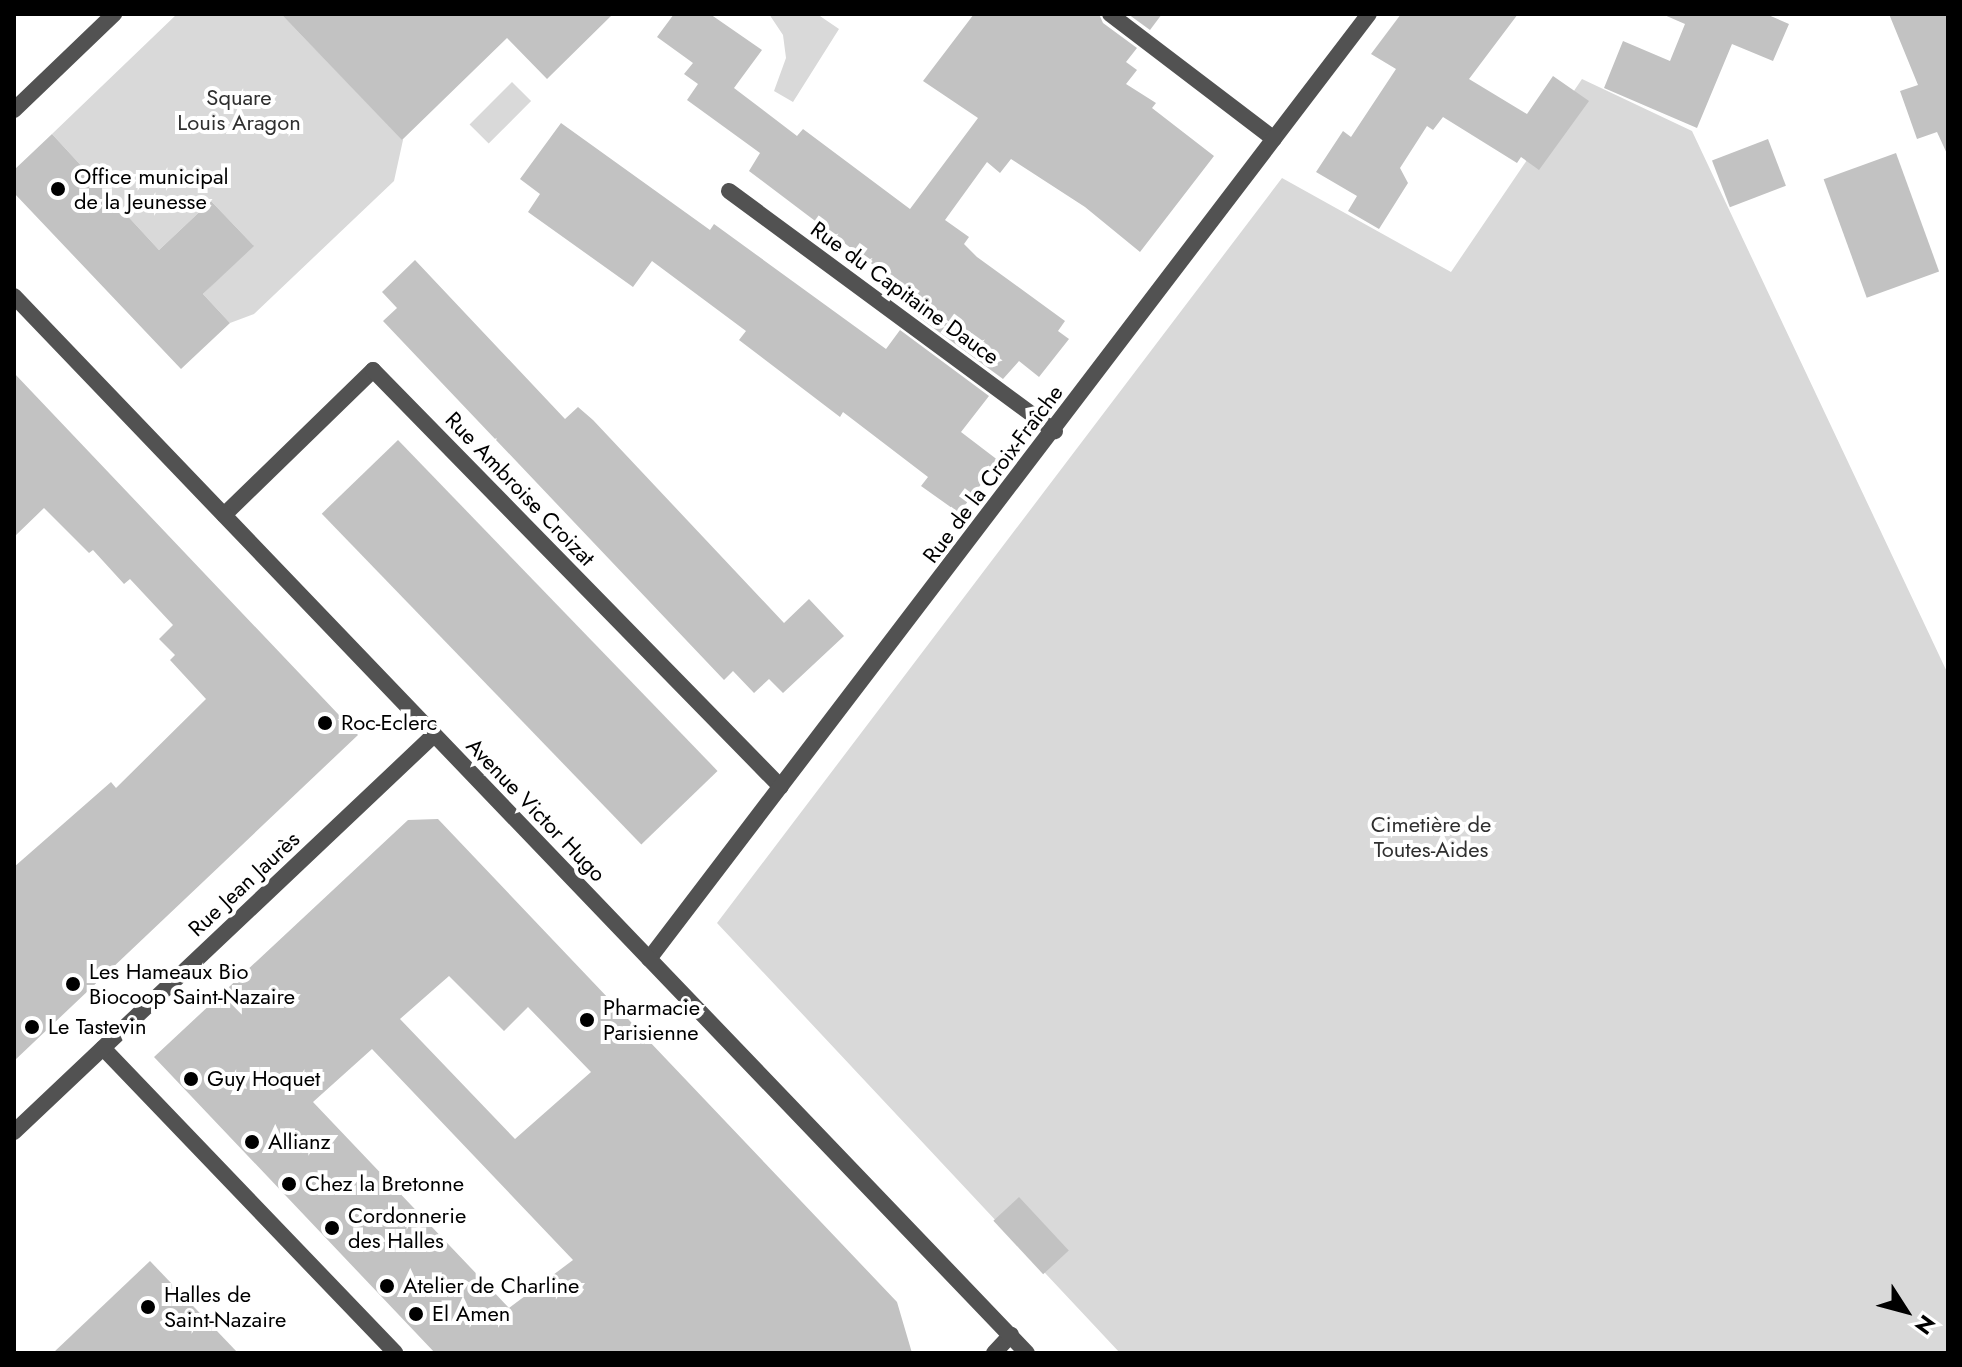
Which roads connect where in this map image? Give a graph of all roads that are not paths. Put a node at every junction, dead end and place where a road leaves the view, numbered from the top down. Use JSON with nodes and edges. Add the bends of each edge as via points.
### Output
{"nodes":[{"id":1,"x":114,"y":14,"type":"edge"},
{"id":2,"x":1110,"y":14,"type":"edge"},
{"id":3,"x":1369,"y":14,"type":"edge"},
{"id":4,"x":14,"y":110,"type":"edge"},
{"id":5,"x":1274,"y":139,"type":"junction"},
{"id":6,"x":729,"y":191,"type":"dead end"},
{"id":7,"x":14,"y":296,"type":"edge"},
{"id":8,"x":1055,"y":431,"type":"junction"},
{"id":9,"x":224,"y":515,"type":"junction"},
{"id":10,"x":434,"y":735,"type":"junction"},
{"id":11,"x":781,"y":787,"type":"junction"},
{"id":12,"x":649,"y":959,"type":"junction"},
{"id":13,"x":103,"y":1048,"type":"junction"},
{"id":14,"x":14,"y":1132,"type":"edge"},
{"id":15,"x":1011,"y":1335,"type":"junction"},
{"id":16,"x":395,"y":1353,"type":"edge"},
{"id":17,"x":994,"y":1353,"type":"edge"},
{"id":18,"x":1027,"y":1353,"type":"edge"}],
"edges":[{"from":1,"to":4,"type":"street"},
{"from":2,"to":5,"type":"street"},
{"from":3,"to":5,"type":"street","name":"Rue de la Croix-Fraîche"},
{"from":5,"to":8,"type":"street","name":"Rue de la Croix-Fraîche"},
{"from":6,"to":8,"type":"street","name":"Rue du Capitaine Dauce"},
{"from":7,"to":9,"type":"street","name":"Avenue Victor Hugo"},
{"from":8,"to":11,"type":"street","name":"Rue de la Croix-Fraîche"},
{"from":9,"to":10,"type":"street","name":"Avenue Victor Hugo"},
{"from":9,"to":11,"type":"street","name":"Rue Ambroise Croizat","via":[[373,370]]},
{"from":10,"to":12,"type":"street","name":"Avenue Victor Hugo"},
{"from":10,"to":13,"type":"street","name":"Rue Jean Jaurès"},
{"from":11,"to":12,"type":"street","name":"Rue de la Croix-Fraîche"},
{"from":12,"to":15,"type":"street","name":"Avenue Victor Hugo"},
{"from":13,"to":14,"type":"street","name":"Rue Jean Jaurès"},
{"from":13,"to":16,"type":"street"},
{"from":15,"to":17,"type":"street"},
{"from":15,"to":18,"type":"street","name":"Avenue Victor Hugo"}]}
